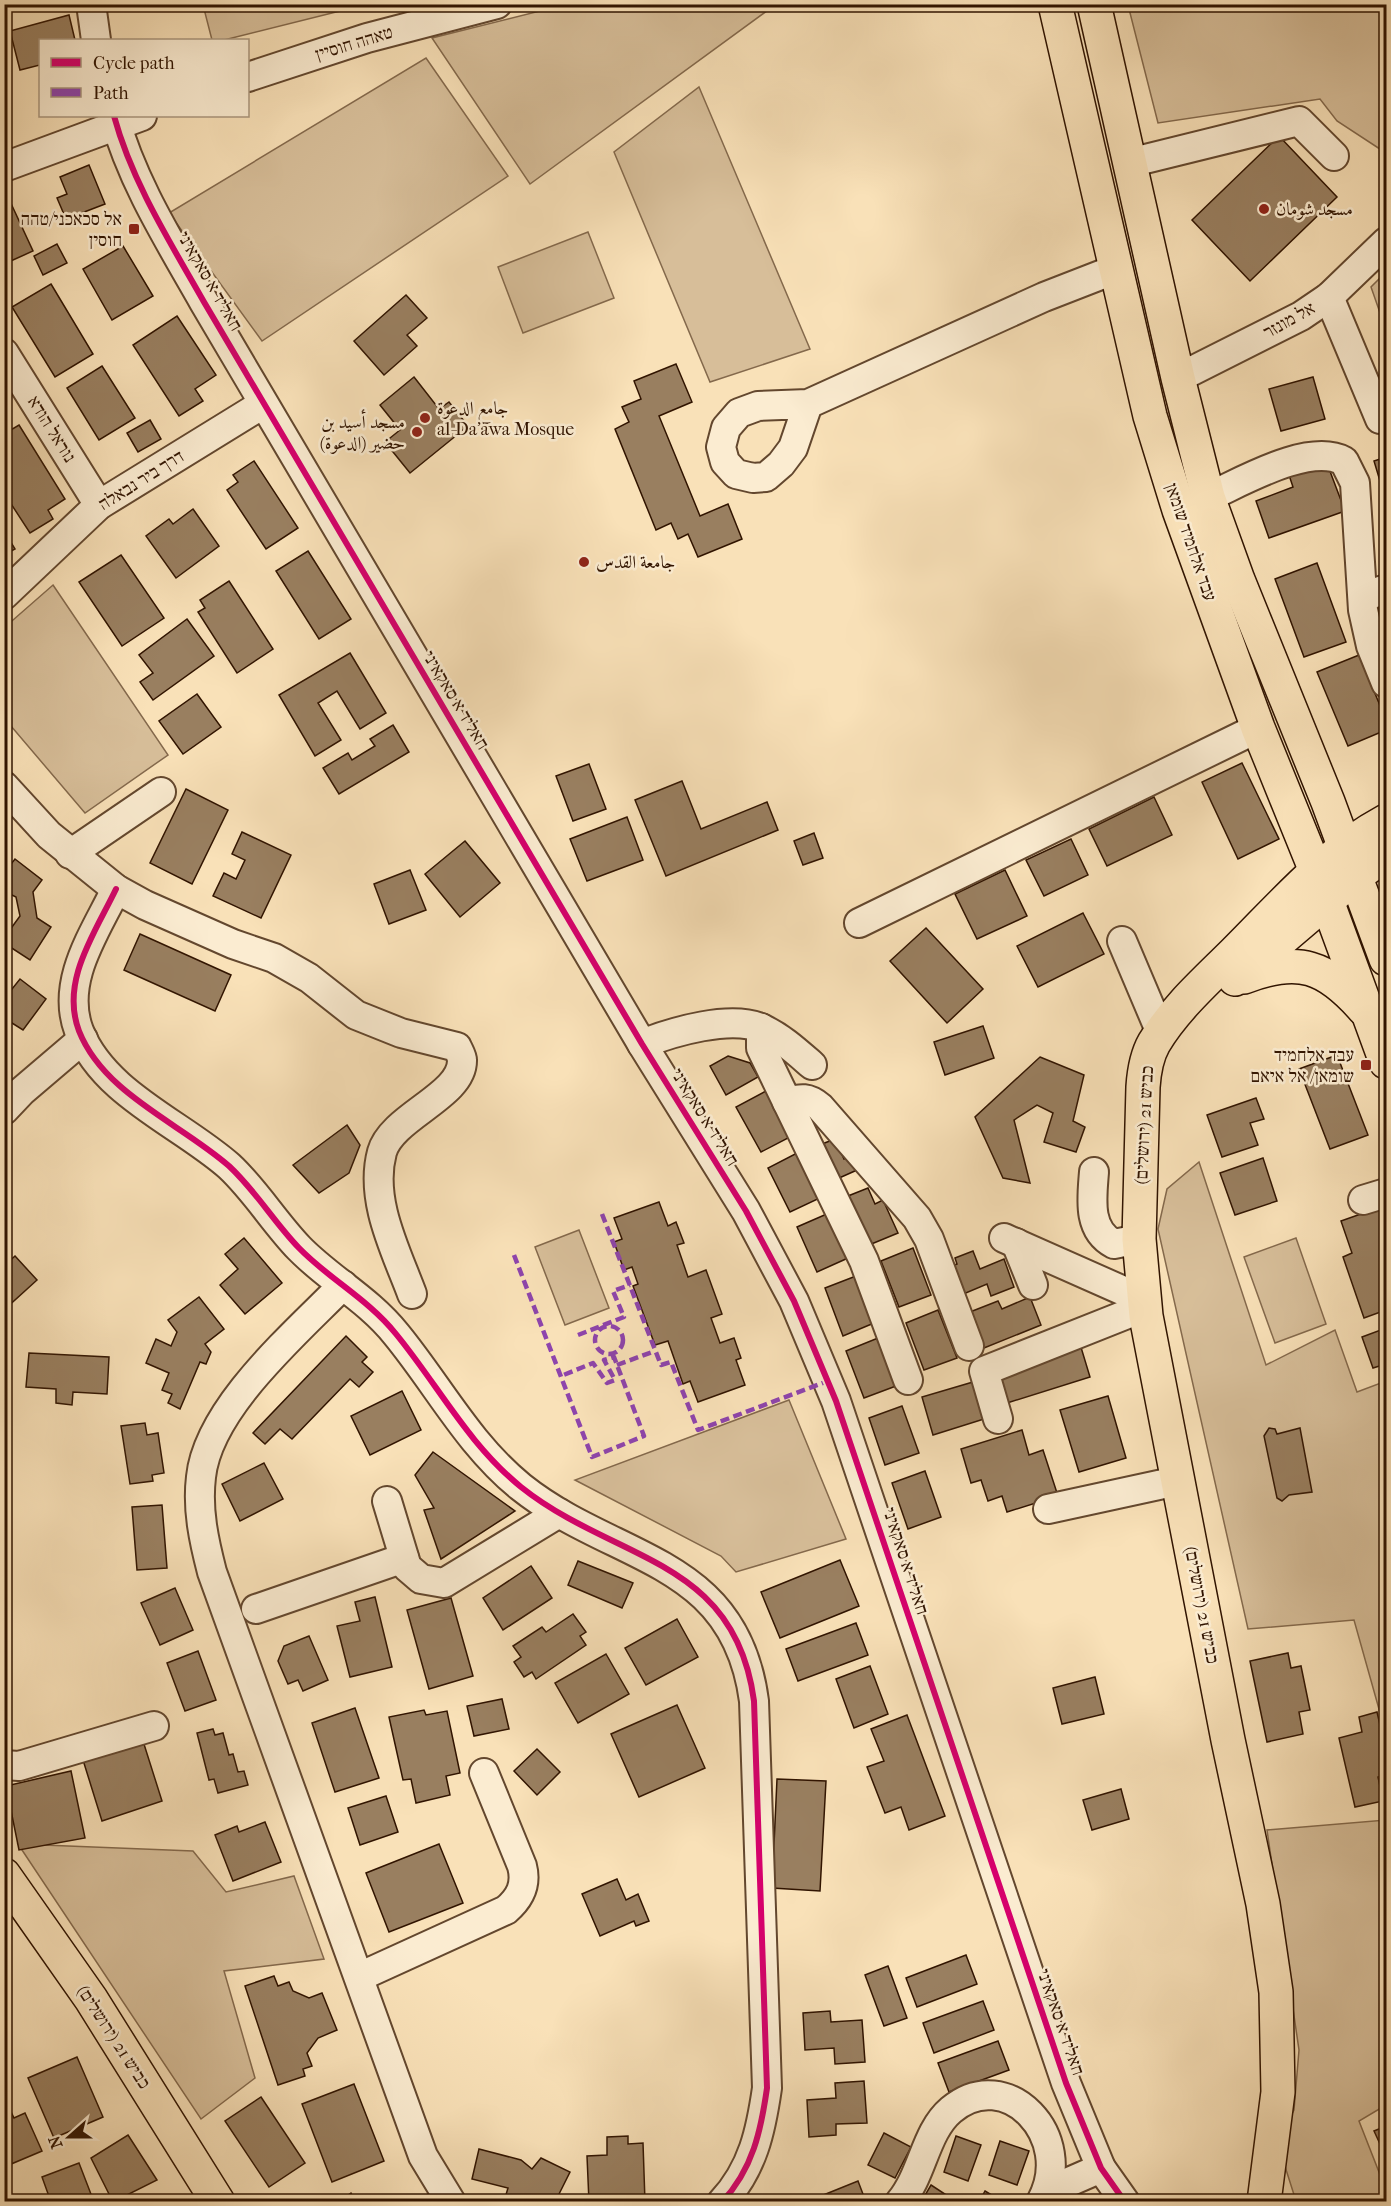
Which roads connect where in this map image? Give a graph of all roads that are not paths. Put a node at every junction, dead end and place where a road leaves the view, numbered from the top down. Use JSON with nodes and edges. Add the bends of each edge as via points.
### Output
{"nodes":[{"id":1,"x":92,"y":4,"type":"edge"},
{"id":2,"x":497,"y":4,"type":"edge"},
{"id":3,"x":1055,"y":4,"type":"edge"},
{"id":4,"x":1094,"y":4,"type":"edge"},
{"id":5,"x":96,"y":39,"type":"edge"},
{"id":6,"x":249,"y":77,"type":"edge"},
{"id":7,"x":124,"y":119,"type":"edge"},
{"id":8,"x":1334,"y":156,"type":"dead end"},
{"id":9,"x":1129,"y":163,"type":"junction"},
{"id":10,"x":5,"y":165,"type":"edge"},
{"id":11,"x":1386,"y":242,"type":"edge"},
{"id":12,"x":1116,"y":269,"type":"junction"},
{"id":13,"x":1329,"y":297,"type":"junction"},
{"id":14,"x":4,"y":353,"type":"edge"},
{"id":15,"x":1178,"y":378,"type":"junction"},
{"id":16,"x":263,"y":404,"type":"junction"},
{"id":17,"x":808,"y":404,"type":"dead end"},
{"id":18,"x":1380,"y":419,"type":"dead end"},
{"id":19,"x":1208,"y":497,"type":"junction"},
{"id":20,"x":99,"y":505,"type":"junction"},
{"id":21,"x":1375,"y":593,"type":"edge"},
{"id":22,"x":4,"y":596,"type":"edge"},
{"id":23,"x":1386,"y":683,"type":"edge"},
{"id":24,"x":1258,"y":728,"type":"junction"},
{"id":25,"x":4,"y":786,"type":"edge"},
{"id":26,"x":161,"y":792,"type":"dead end"},
{"id":27,"x":1328,"y":802,"type":"junction"},
{"id":28,"x":1386,"y":816,"type":"edge"},
{"id":29,"x":1386,"y":821,"type":"edge"},
{"id":30,"x":1345,"y":846,"type":"junction"},
{"id":31,"x":70,"y":854,"type":"junction"},
{"id":32,"x":1386,"y":854,"type":"edge"},
{"id":33,"x":1316,"y":871,"type":"junction"},
{"id":34,"x":1356,"y":876,"type":"junction"},
{"id":35,"x":116,"y":889,"type":"junction"},
{"id":36,"x":1327,"y":901,"type":"junction"},
{"id":37,"x":859,"y":923,"type":"dead end"},
{"id":38,"x":1122,"y":941,"type":"dead end"},
{"id":39,"x":1386,"y":959,"type":"edge"},
{"id":40,"x":1233,"y":981,"type":"junction"},
{"id":41,"x":1371,"y":1018,"type":"junction"},
{"id":42,"x":762,"y":1028,"type":"junction"},
{"id":43,"x":1161,"y":1033,"type":"junction"},
{"id":44,"x":83,"y":1039,"type":"junction"},
{"id":45,"x":642,"y":1044,"type":"junction"},
{"id":46,"x":1386,"y":1062,"type":"edge"},
{"id":47,"x":812,"y":1065,"type":"dead end"},
{"id":48,"x":787,"y":1102,"type":"junction"},
{"id":49,"x":4,"y":1110,"type":"edge"},
{"id":50,"x":1094,"y":1172,"type":"dead end"},
{"id":51,"x":1139,"y":1239,"type":"junction"},
{"id":52,"x":343,"y":1285,"type":"junction"},
{"id":53,"x":1033,"y":1285,"type":"dead end"},
{"id":54,"x":412,"y":1294,"type":"dead end"},
{"id":55,"x":1144,"y":1303,"type":"junction"},
{"id":56,"x":969,"y":1346,"type":"dead end"},
{"id":57,"x":908,"y":1380,"type":"dead end"},
{"id":58,"x":998,"y":1419,"type":"dead end"},
{"id":59,"x":1177,"y":1481,"type":"junction"},
{"id":60,"x":387,"y":1502,"type":"dead end"},
{"id":61,"x":1048,"y":1509,"type":"dead end"},
{"id":62,"x":559,"y":1513,"type":"junction"},
{"id":63,"x":404,"y":1558,"type":"junction"},
{"id":64,"x":256,"y":1609,"type":"dead end"},
{"id":65,"x":154,"y":1726,"type":"dead end"},
{"id":66,"x":4,"y":1765,"type":"edge"},
{"id":67,"x":484,"y":1773,"type":"dead end"},
{"id":68,"x":4,"y":1875,"type":"edge"},
{"id":69,"x":359,"y":1977,"type":"junction"},
{"id":70,"x":1101,"y":2168,"type":"junction"},
{"id":71,"x":1267,"y":2189,"type":"edge"},
{"id":72,"x":1043,"y":2197,"type":"edge"},
{"id":73,"x":218,"y":2202,"type":"edge"},
{"id":74,"x":451,"y":2202,"type":"edge"},
{"id":75,"x":723,"y":2202,"type":"edge"},
{"id":76,"x":900,"y":2202,"type":"edge"},
{"id":77,"x":1125,"y":2202,"type":"edge"}],
"edges":[{"from":1,"to":5,"type":"street"},
{"from":2,"to":6,"type":"street","name":"טאהה חוסיין","via":[[367,38]]},
{"from":3,"to":12,"type":"main road","name":"עבד אלחמיד שומאן"},
{"from":4,"to":9,"type":"main road","name":"עבד אלחמיד שומאן"},
{"from":7,"to":10,"type":"street"},
{"from":7,"to":16,"type":"street","name":"חאליד א סאקאיני","via":[[148,202]]},
{"from":8,"to":9,"type":"street","via":[[1299,121]]},
{"from":9,"to":15,"type":"main road","name":"עבד אלחמיד שומאן"},
{"from":11,"to":13,"type":"street","name":"אל מונזר"},
{"from":12,"to":17,"type":"street","via":[[1044,297]]},
{"from":12,"to":24,"type":"main road","name":"עבד אלחמיד שומאן","via":[[1150,416],[1179,510]]},
{"from":13,"to":15,"type":"street","name":"אל מונזר","via":[[1300,316]]},
{"from":13,"to":18,"type":"street"},
{"from":14,"to":20,"type":"street","name":"נוראל הודא"},
{"from":15,"to":19,"type":"main road","name":"עבד אלחמיד שומאן"},
{"from":16,"to":20,"type":"street","name":"דרך ביר נבאלה"},
{"from":16,"to":45,"type":"street","name":"חאליד א סאקאיני"},
{"from":19,"to":21,"type":"street","via":[[1305,458],[1325,455],[1344,462],[1355,483]]},
{"from":19,"to":27,"type":"main road","name":"עבד אלחמיד שומאן"},
{"from":20,"to":22,"type":"street","name":"דרך ביר נבאלה"},
{"from":21,"to":23,"type":"street","via":[[1371,646]]},
{"from":24,"to":33,"type":"main road","name":"עבד אלחמיד שומאן"},
{"from":24,"to":37,"type":"street"},
{"from":25,"to":31,"type":"street"},
{"from":26,"to":31,"type":"street"},
{"from":27,"to":28,"type":"main road","via":[[1346,812]]},
{"from":27,"to":30,"type":"main road","name":"עבד אלחמיד שומאן"},
{"from":29,"to":30,"type":"main road","name":"כביש 21 (ירושלים)"},
{"from":30,"to":33,"type":"main road","name":"כביש 21 (ירושלים)"},
{"from":30,"to":34,"type":"main road","name":"עבד אלחמיד שומאן"},
{"from":31,"to":35,"type":"street"},
{"from":32,"to":34,"type":"main road","name":"כביש 21 (ירושלים)"},
{"from":33,"to":36,"type":"main road","name":"עבד אלחמיד שומאן"},
{"from":33,"to":43,"type":"main road","name":"כביש 21 (ירושלים)","via":[[1198,989]]},
{"from":34,"to":36,"type":"main road","name":"כביש 21 (ירושלים)"},
{"from":34,"to":39,"type":"main road","name":"עבד אלחמיד שומאן"},
{"from":35,"to":44,"type":"street","via":[[74,982],[74,1013]]},
{"from":35,"to":54,"type":"street","via":[[233,944],[274,958],[309,978],[356,1015],[402,1033],[457,1047],[462,1060],[455,1081],[393,1133],[382,1150],[379,1182],[385,1225]]},
{"from":36,"to":40,"type":"main road","name":"כביש 21 (ירושלים)"},
{"from":36,"to":41,"type":"main road","name":"עבד אלחמיד שומאן"},
{"from":38,"to":43,"type":"street"},
{"from":40,"to":41,"type":"main road","via":[[1271,968],[1315,969],[1339,982]]},
{"from":40,"to":43,"type":"main road","name":"כביש 21 (ירושלים)"},
{"from":41,"to":46,"type":"main road","name":"עבד אלחמיד שומאן"},
{"from":42,"to":45,"type":"street","via":[[739,1024],[704,1026],[672,1032]]},
{"from":42,"to":47,"type":"street"},
{"from":42,"to":48,"type":"street","via":[[761,1048]]},
{"from":43,"to":51,"type":"main road","name":"כביש 21 (ירושלים)","via":[[1144,1070]]},
{"from":44,"to":49,"type":"street"},
{"from":44,"to":52,"type":"street","via":[[105,1071],[231,1168],[299,1248]]},
{"from":45,"to":70,"type":"street","name":"חאליד א סאקאיני","via":[[751,1221],[794,1301],[836,1401],[1066,2083]]},
{"from":48,"to":56,"type":"street","via":[[800,1098],[820,1107],[917,1218],[929,1239]]},
{"from":48,"to":57,"type":"street","via":[[864,1261]]},
{"from":50,"to":51,"type":"street","via":[[1091,1204],[1103,1238],[1114,1244]]},
{"from":51,"to":55,"type":"main road","name":"כביש 21 (ירושלים)"},
{"from":52,"to":62,"type":"street","via":[[396,1333],[459,1423],[488,1455],[519,1485]]},
{"from":52,"to":69,"type":"street","via":[[266,1364],[224,1418],[201,1475],[200,1509],[212,1572]]},
{"from":53,"to":55,"type":"street","via":[[1010,1240]]},
{"from":55,"to":58,"type":"street","via":[[984,1371]]},
{"from":55,"to":59,"type":"main road","name":"כביש 21 (ירושלים)"},
{"from":59,"to":61,"type":"street"},
{"from":59,"to":71,"type":"main road","name":"כביש 21 (ירושלים)","via":[[1269,1937],[1279,2067]]},
{"from":60,"to":63,"type":"street"},
{"from":62,"to":63,"type":"street","via":[[444,1583],[421,1579],[407,1567]]},
{"from":62,"to":75,"type":"street","via":[[692,1583],[732,1628],[751,1676],[767,2088],[750,2162]]},
{"from":63,"to":64,"type":"street"},
{"from":65,"to":66,"type":"street","via":[[19,1766]]},
{"from":67,"to":69,"type":"street","via":[[522,1866],[521,1894],[506,1910]]},
{"from":68,"to":73,"type":"main road","name":"כביש 21 (ירושלים)","via":[[91,1999]]},
{"from":69,"to":74,"type":"street","via":[[423,2156]]},
{"from":70,"to":72,"type":"street"},
{"from":70,"to":77,"type":"street","name":"חאליד א סאקאיני"},
{"from":72,"to":76,"type":"street","via":[[1052,2172],[1051,2153],[1040,2124],[1019,2105],[996,2095],[976,2096],[951,2109],[934,2129],[925,2158]]}]}
